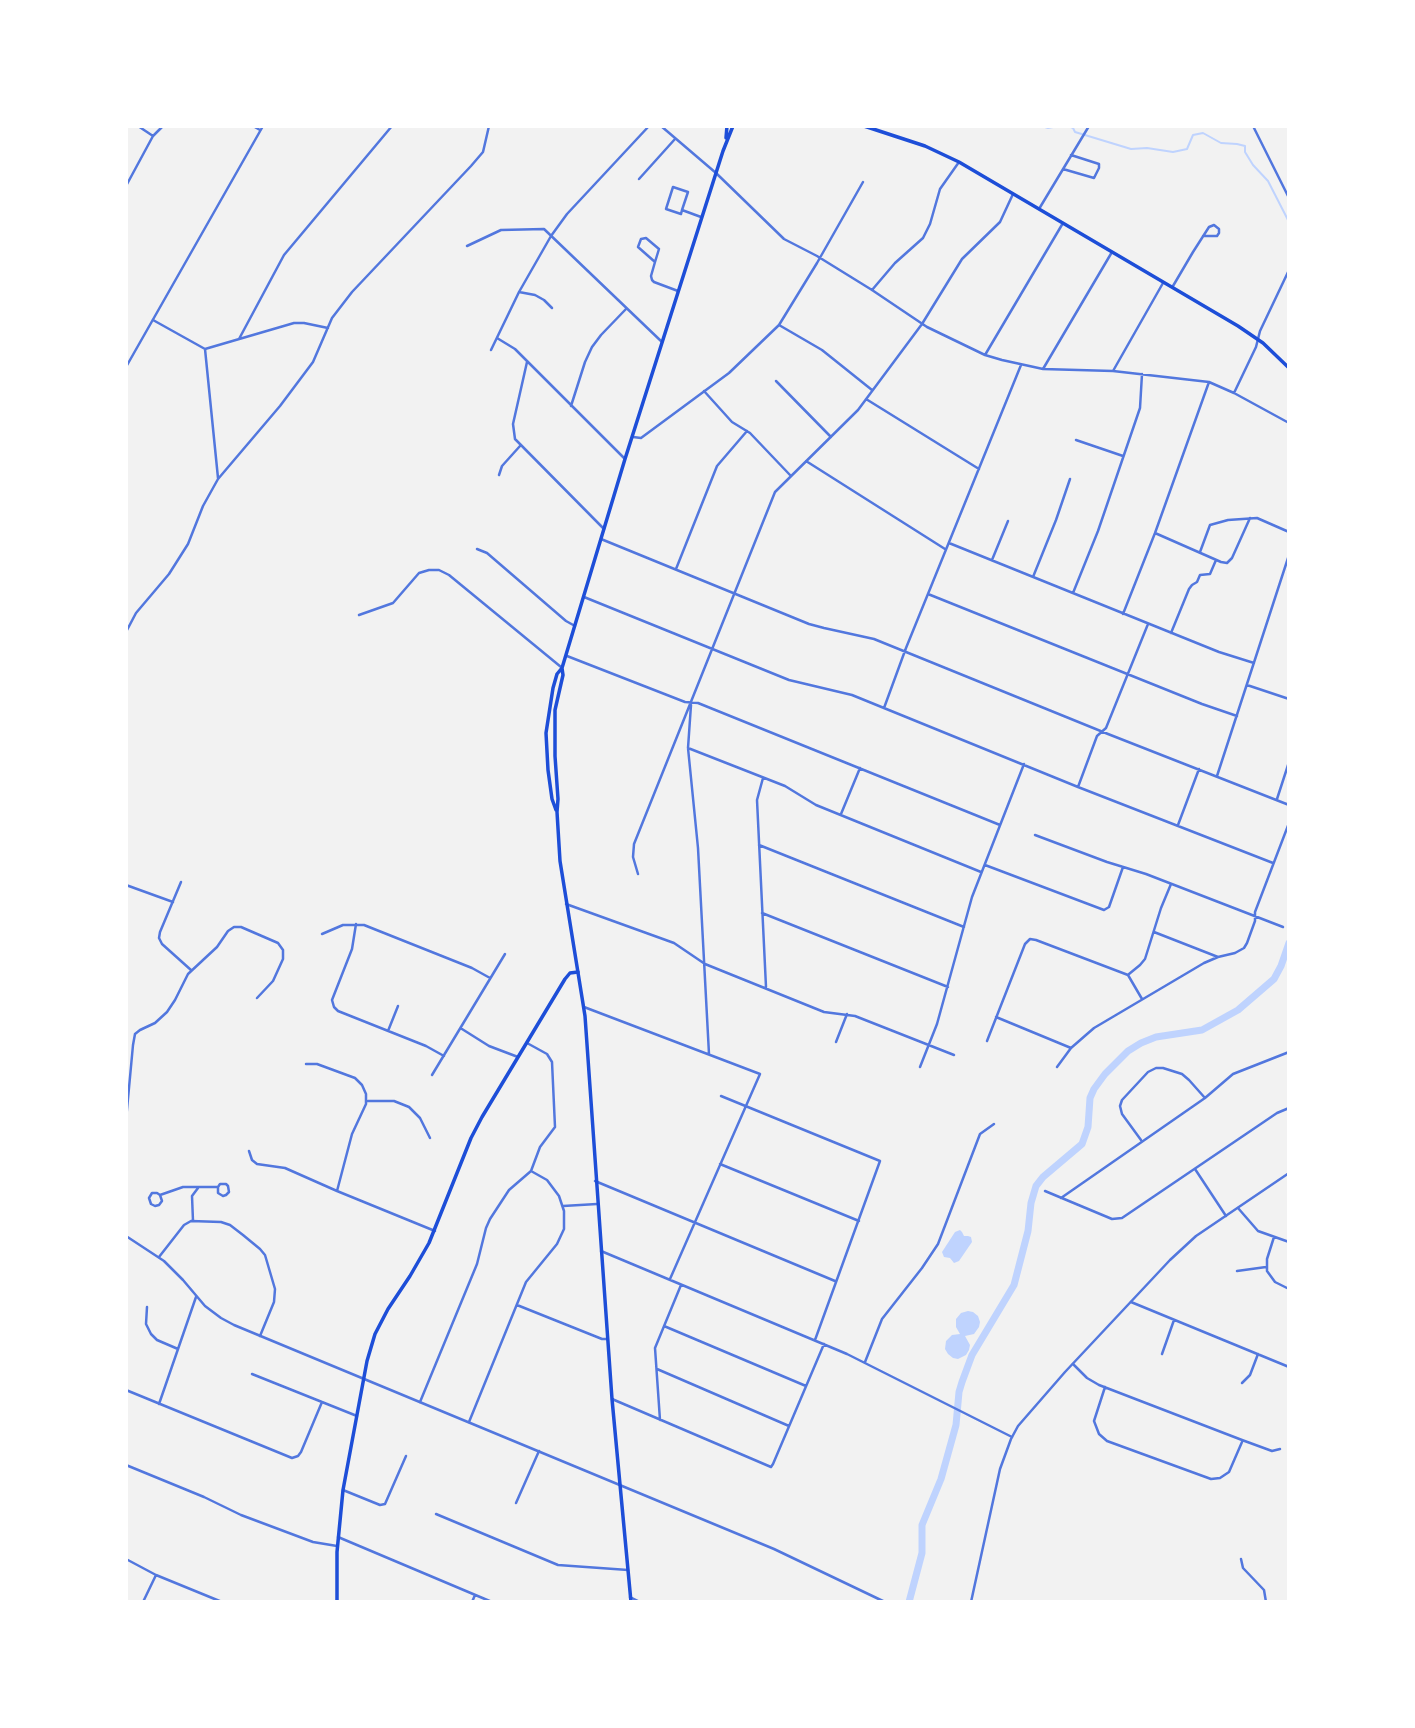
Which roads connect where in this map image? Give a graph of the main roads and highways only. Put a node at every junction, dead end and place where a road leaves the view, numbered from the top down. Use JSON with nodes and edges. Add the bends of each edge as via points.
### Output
{"nodes":[{"id":1,"x":727,"y":126,"type":"edge"},
{"id":2,"x":733,"y":126,"type":"edge"},
{"id":3,"x":864,"y":126,"type":"edge"},
{"id":4,"x":726,"y":140,"type":"junction"},
{"id":5,"x":1289,"y":368,"type":"edge"},
{"id":6,"x":562,"y":668,"type":"junction"},
{"id":7,"x":557,"y":812,"type":"junction"},
{"id":8,"x":578,"y":972,"type":"junction"},
{"id":9,"x":631,"y":1600,"type":"edge"},
{"id":10,"x":337,"y":1602,"type":"edge"}],
"edges":[{"from":1,"to":4,"type":"main road"},
{"from":2,"to":4,"type":"main road"},
{"from":3,"to":5,"type":"main road","via":[[959,162],[1258,339]]},
{"from":4,"to":6,"type":"main road"},
{"from":6,"to":7,"type":"main road","via":[[555,710]]},
{"from":6,"to":7,"type":"main road","via":[[553,688],[546,733]]},
{"from":7,"to":8,"type":"main road"},
{"from":8,"to":9,"type":"main road"},
{"from":8,"to":10,"type":"main road","via":[[565,979],[474,1131],[435,1231],[388,1309],[369,1353],[343,1490]]}]}
